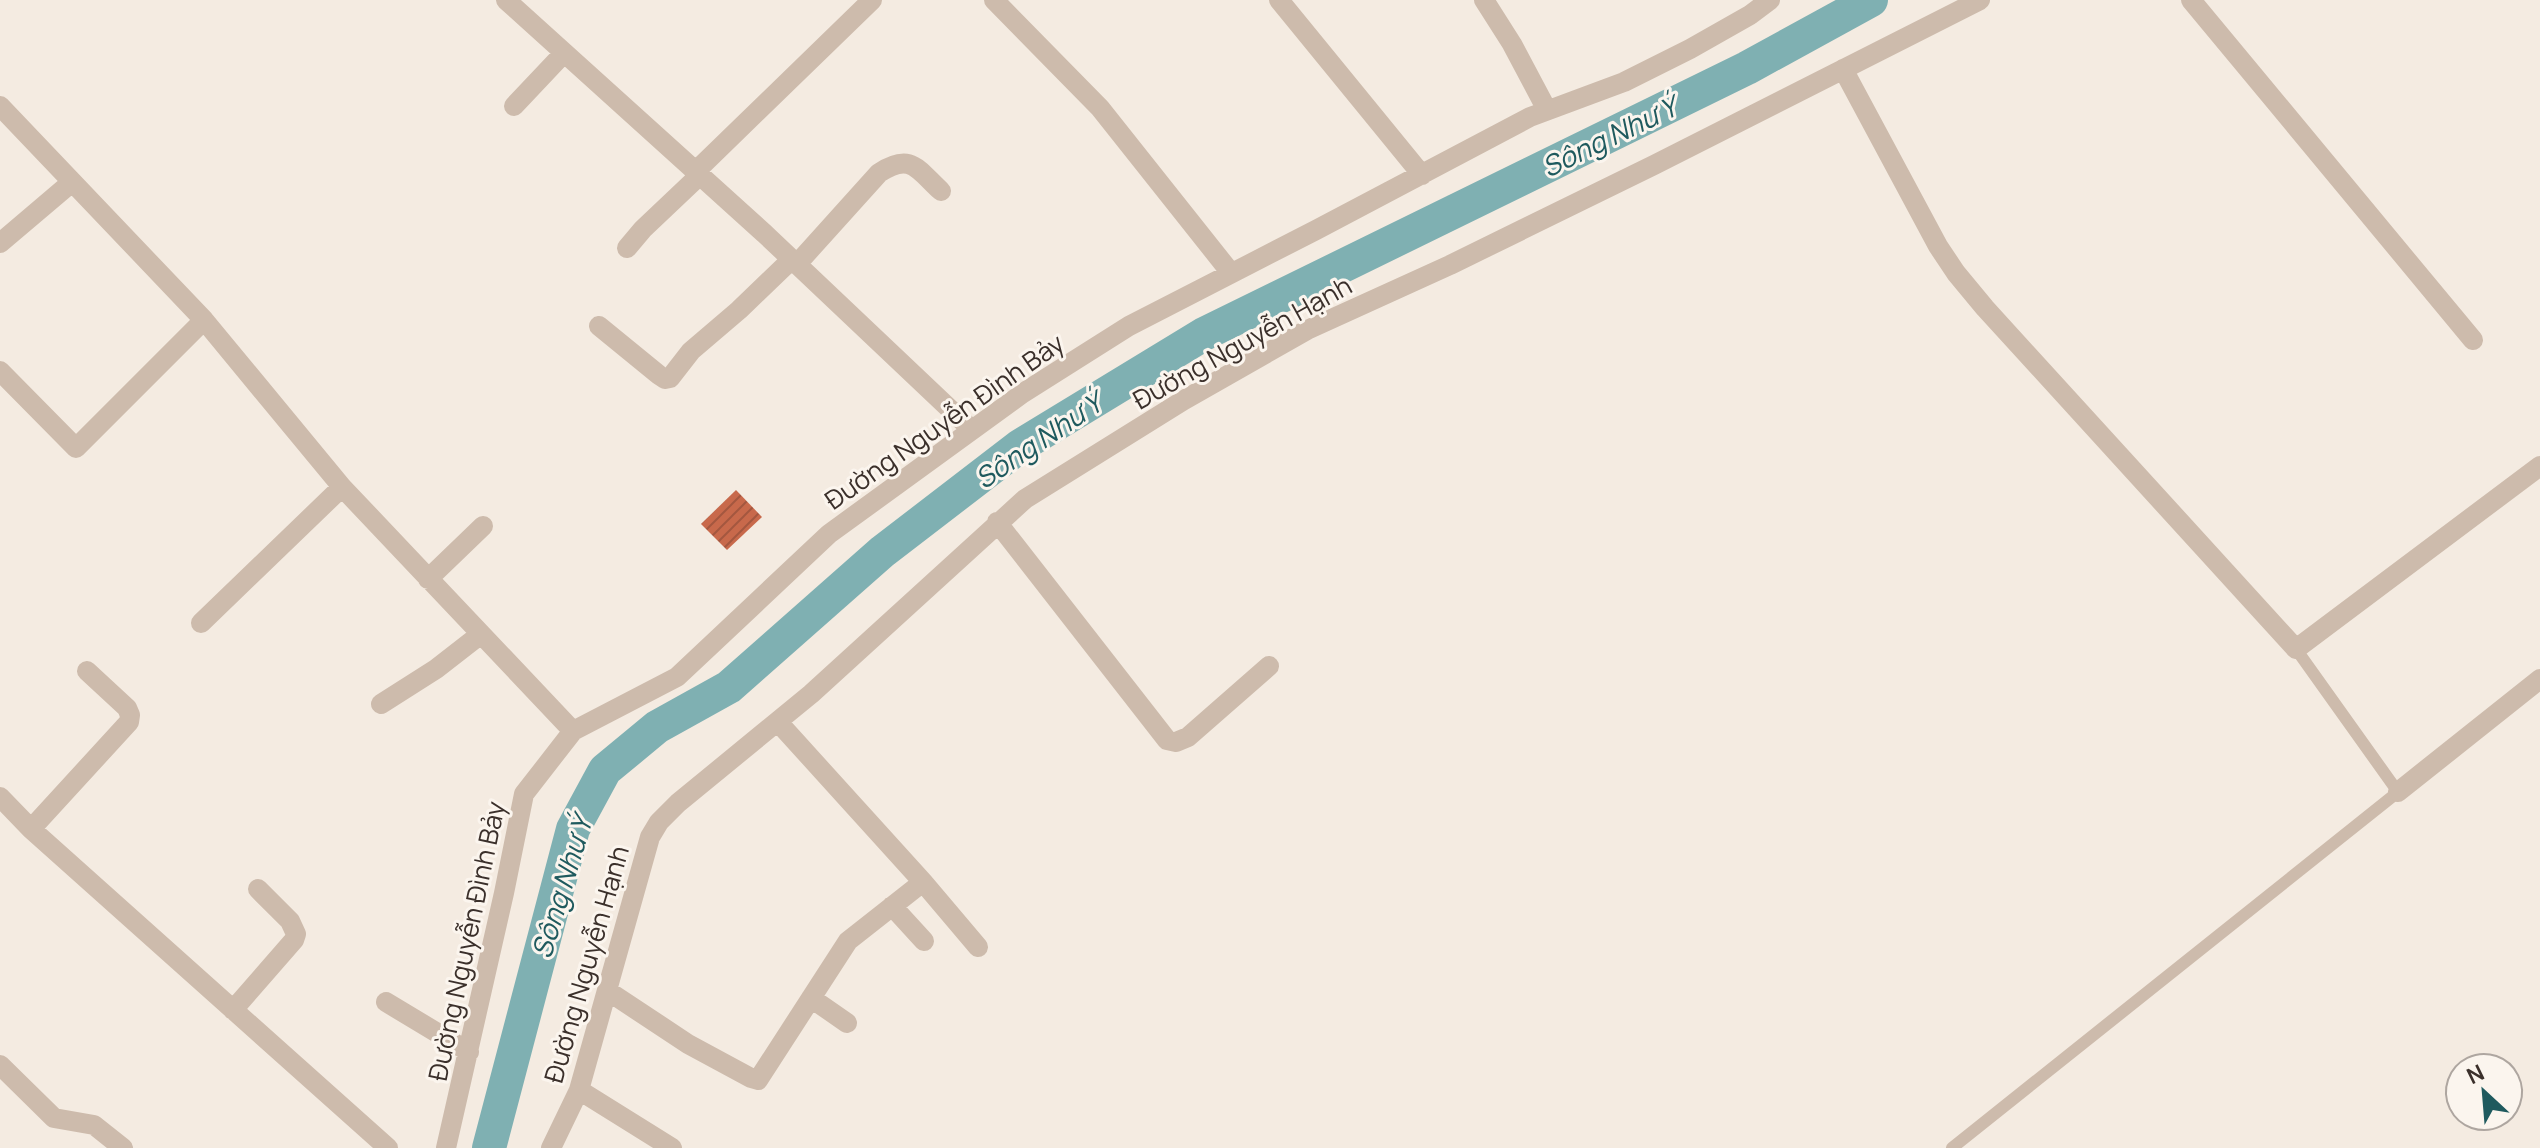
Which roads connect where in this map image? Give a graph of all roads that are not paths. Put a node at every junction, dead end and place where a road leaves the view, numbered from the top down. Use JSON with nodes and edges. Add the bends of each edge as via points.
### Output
{"nodes":[{"id":1,"x":506,"y":0,"type":"edge"},
{"id":2,"x":872,"y":0,"type":"edge"},
{"id":3,"x":994,"y":0,"type":"edge"},
{"id":4,"x":1279,"y":0,"type":"edge"},
{"id":5,"x":1484,"y":0,"type":"edge"},
{"id":6,"x":1770,"y":0,"type":"edge"},
{"id":7,"x":1980,"y":0,"type":"edge"},
{"id":8,"x":2191,"y":0,"type":"edge"},
{"id":9,"x":1744,"y":7,"type":"edge"},
{"id":10,"x":564,"y":53,"type":"junction"},
{"id":11,"x":1843,"y":69,"type":"junction"},
{"id":12,"x":0,"y":106,"type":"edge"},
{"id":13,"x":514,"y":106,"type":"dead end"},
{"id":14,"x":1547,"y":110,"type":"junction"},
{"id":15,"x":698,"y":173,"type":"junction"},
{"id":16,"x":1422,"y":175,"type":"junction"},
{"id":17,"x":72,"y":182,"type":"junction"},
{"id":18,"x":941,"y":191,"type":"dead end"},
{"id":19,"x":0,"y":243,"type":"edge"},
{"id":20,"x":627,"y":248,"type":"dead end"},
{"id":21,"x":795,"y":262,"type":"junction"},
{"id":22,"x":1231,"y":273,"type":"junction"},
{"id":23,"x":204,"y":320,"type":"junction"},
{"id":24,"x":599,"y":326,"type":"dead end"},
{"id":25,"x":2473,"y":340,"type":"dead end"},
{"id":26,"x":0,"y":371,"type":"edge"},
{"id":27,"x":972,"y":430,"type":"junction"},
{"id":28,"x":2540,"y":466,"type":"edge"},
{"id":29,"x":342,"y":487,"type":"junction"},
{"id":30,"x":997,"y":522,"type":"junction"},
{"id":31,"x":483,"y":526,"type":"dead end"},
{"id":32,"x":428,"y":579,"type":"junction"},
{"id":33,"x":201,"y":623,"type":"dead end"},
{"id":34,"x":481,"y":634,"type":"junction"},
{"id":35,"x":2296,"y":649,"type":"junction"},
{"id":36,"x":1269,"y":666,"type":"dead end"},
{"id":37,"x":87,"y":671,"type":"dead end"},
{"id":38,"x":2538,"y":686,"type":"edge"},
{"id":39,"x":381,"y":704,"type":"dead end"},
{"id":40,"x":778,"y":722,"type":"junction"},
{"id":41,"x":573,"y":731,"type":"junction"},
{"id":42,"x":2398,"y":792,"type":"junction"},
{"id":43,"x":0,"y":797,"type":"edge"},
{"id":44,"x":31,"y":829,"type":"junction"},
{"id":45,"x":923,"y":882,"type":"junction"},
{"id":46,"x":258,"y":889,"type":"dead end"},
{"id":47,"x":892,"y":906,"type":"junction"},
{"id":48,"x":924,"y":941,"type":"dead end"},
{"id":49,"x":978,"y":947,"type":"dead end"},
{"id":50,"x":608,"y":991,"type":"junction"},
{"id":51,"x":811,"y":998,"type":"junction"},
{"id":52,"x":386,"y":1002,"type":"dead end"},
{"id":53,"x":233,"y":1010,"type":"junction"},
{"id":54,"x":847,"y":1023,"type":"dead end"},
{"id":55,"x":469,"y":1052,"type":"junction"},
{"id":56,"x":0,"y":1065,"type":"edge"},
{"id":57,"x":579,"y":1090,"type":"junction"},
{"id":58,"x":123,"y":1148,"type":"edge"},
{"id":59,"x":388,"y":1148,"type":"edge"},
{"id":60,"x":446,"y":1148,"type":"edge"},
{"id":61,"x":551,"y":1148,"type":"edge"},
{"id":62,"x":672,"y":1148,"type":"edge"},
{"id":63,"x":1952,"y":1148,"type":"edge"}],
"edges":[{"from":1,"to":10,"type":"street"},
{"from":2,"to":15,"type":"street"},
{"from":3,"to":22,"type":"street","via":[[1100,108]]},
{"from":4,"to":16,"type":"street"},
{"from":5,"to":14,"type":"street"},
{"from":6,"to":9,"type":"street","name":"Đường Nguyễn Đình Bảy"},
{"from":7,"to":11,"type":"street","name":"Đường Nguyễn Hạnh"},
{"from":8,"to":25,"type":"street"},
{"from":9,"to":14,"type":"street","name":"Đường Nguyễn Đình Bảy","via":[[1690,49],[1624,82]]},
{"from":10,"to":13,"type":"street"},
{"from":10,"to":15,"type":"street"},
{"from":11,"to":30,"type":"street","name":"Đường Nguyễn Hạnh","via":[[1477,252],[1307,330],[1157,416]]},
{"from":11,"to":35,"type":"street","via":[[1956,273]]},
{"from":12,"to":17,"type":"street"},
{"from":14,"to":16,"type":"street","name":"Đường Nguyễn Đình Bảy"},
{"from":15,"to":20,"type":"street"},
{"from":15,"to":21,"type":"street"},
{"from":16,"to":22,"type":"street","name":"Đường Nguyễn Đình Bảy"},
{"from":17,"to":19,"type":"street"},
{"from":17,"to":23,"type":"street"},
{"from":18,"to":21,"type":"street","via":[[914,166],[895,163],[879,173]]},
{"from":21,"to":24,"type":"street","via":[[691,351],[670,378],[659,375]]},
{"from":21,"to":27,"type":"street"},
{"from":22,"to":27,"type":"street","name":"Đường Nguyễn Đình Bảy","via":[[1129,326]]},
{"from":23,"to":26,"type":"street","via":[[76,448]]},
{"from":23,"to":29,"type":"street"},
{"from":27,"to":41,"type":"street","name":"Đường Nguyễn Đình Bảy","via":[[829,534],[677,677]]},
{"from":28,"to":35,"type":"street"},
{"from":29,"to":32,"type":"street"},
{"from":29,"to":33,"type":"street"},
{"from":30,"to":36,"type":"street","via":[[1167,740],[1188,737]]},
{"from":30,"to":40,"type":"street","name":"Đường Nguyễn Hạnh"},
{"from":31,"to":32,"type":"street"},
{"from":32,"to":34,"type":"street"},
{"from":34,"to":39,"type":"street"},
{"from":34,"to":41,"type":"street"},
{"from":35,"to":42,"type":"lane"},
{"from":37,"to":44,"type":"street","via":[[127,708],[129,722]]},
{"from":38,"to":42,"type":"street"},
{"from":40,"to":45,"type":"street"},
{"from":40,"to":50,"type":"street","name":"Đường Nguyễn Hạnh","via":[[659,822],[641,862]]},
{"from":41,"to":55,"type":"street","name":"Đường Nguyễn Đình Bảy","via":[[524,794]]},
{"from":42,"to":63,"type":"lane"},
{"from":43,"to":44,"type":"street"},
{"from":44,"to":53,"type":"street"},
{"from":45,"to":47,"type":"street"},
{"from":45,"to":49,"type":"street"},
{"from":46,"to":53,"type":"street","via":[[296,934]]},
{"from":47,"to":48,"type":"street"},
{"from":47,"to":51,"type":"street","via":[[848,941]]},
{"from":50,"to":51,"type":"street","via":[[688,1044],[758,1080]]},
{"from":50,"to":57,"type":"street","name":"Đường Nguyễn Hạnh"},
{"from":51,"to":54,"type":"street"},
{"from":52,"to":55,"type":"street"},
{"from":53,"to":59,"type":"street"},
{"from":55,"to":60,"type":"street","name":"Đường Nguyễn Đình Bảy"},
{"from":56,"to":58,"type":"street","via":[[54,1118],[94,1125]]},
{"from":57,"to":61,"type":"street","name":"Đường Nguyễn Hạnh"},
{"from":57,"to":62,"type":"street"}]}
